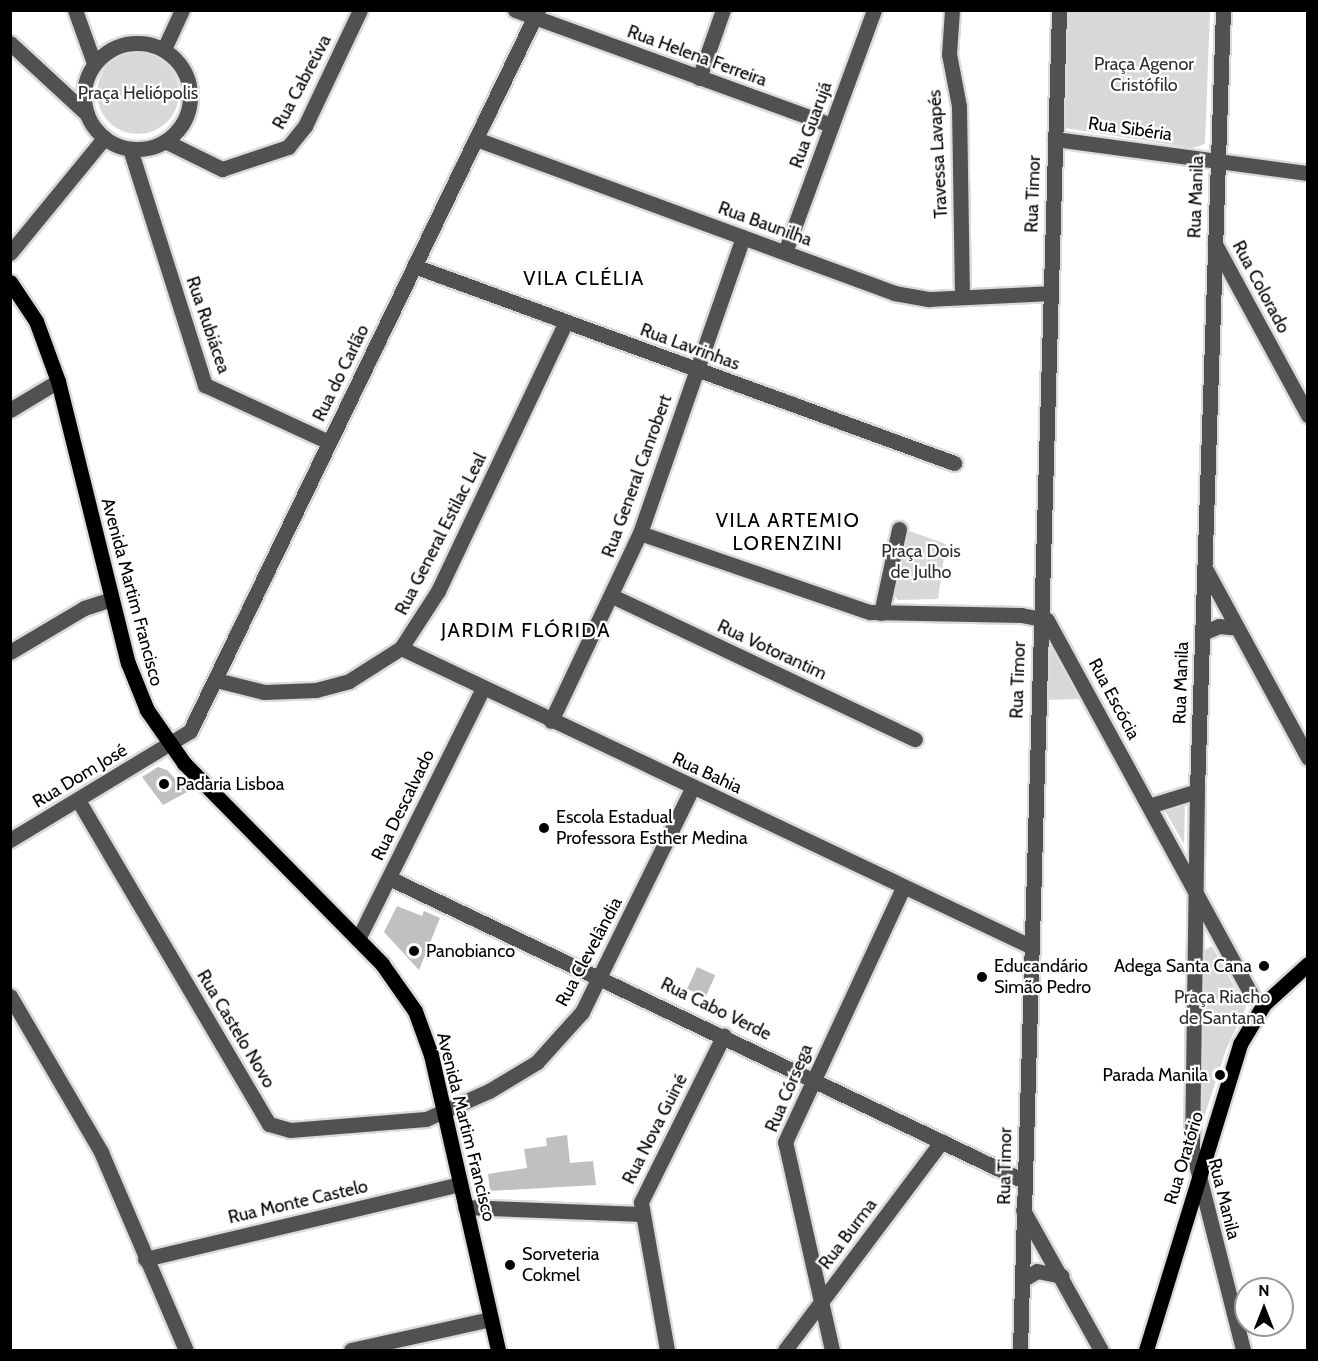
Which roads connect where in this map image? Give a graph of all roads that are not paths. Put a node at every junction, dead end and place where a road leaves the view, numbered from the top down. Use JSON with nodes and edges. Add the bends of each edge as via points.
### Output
{"nodes":[{"id":1,"x":75,"y":10,"type":"edge"},
{"id":2,"x":182,"y":10,"type":"edge"},
{"id":3,"x":360,"y":10,"type":"edge"},
{"id":4,"x":515,"y":10,"type":"edge"},
{"id":5,"x":723,"y":10,"type":"edge"},
{"id":6,"x":874,"y":10,"type":"edge"},
{"id":7,"x":952,"y":10,"type":"edge"},
{"id":8,"x":1059,"y":10,"type":"edge"},
{"id":9,"x":1223,"y":10,"type":"edge"},
{"id":10,"x":536,"y":15,"type":"edge"},
{"id":11,"x":10,"y":43,"type":"edge"},
{"id":12,"x":164,"y":50,"type":"junction"},
{"id":13,"x":94,"y":63,"type":"junction"},
{"id":14,"x":699,"y":78,"type":"junction"},
{"id":15,"x":87,"y":114,"type":"junction"},
{"id":16,"x":831,"y":125,"type":"junction"},
{"id":17,"x":104,"y":138,"type":"junction"},
{"id":18,"x":476,"y":139,"type":"junction"},
{"id":19,"x":1055,"y":139,"type":"junction"},
{"id":20,"x":165,"y":141,"type":"junction"},
{"id":21,"x":130,"y":148,"type":"junction"},
{"id":22,"x":1216,"y":161,"type":"junction"},
{"id":23,"x":1308,"y":173,"type":"edge"},
{"id":24,"x":743,"y":237,"type":"junction"},
{"id":25,"x":1214,"y":241,"type":"junction"},
{"id":26,"x":785,"y":252,"type":"junction"},
{"id":27,"x":10,"y":253,"type":"edge"},
{"id":28,"x":414,"y":266,"type":"junction"},
{"id":29,"x":10,"y":282,"type":"edge"},
{"id":30,"x":1050,"y":293,"type":"junction"},
{"id":31,"x":962,"y":296,"type":"junction"},
{"id":32,"x":566,"y":322,"type":"junction"},
{"id":33,"x":695,"y":369,"type":"junction"},
{"id":34,"x":58,"y":381,"type":"junction"},
{"id":35,"x":10,"y":410,"type":"edge"},
{"id":36,"x":1308,"y":416,"type":"edge"},
{"id":37,"x":329,"y":442,"type":"junction"},
{"id":38,"x":954,"y":463,"type":"dead end"},
{"id":39,"x":899,"y":529,"type":"dead end"},
{"id":40,"x":640,"y":533,"type":"junction"},
{"id":41,"x":1204,"y":567,"type":"junction"},
{"id":42,"x":612,"y":596,"type":"junction"},
{"id":43,"x":111,"y":599,"type":"junction"},
{"id":44,"x":880,"y":613,"type":"junction"},
{"id":45,"x":1039,"y":616,"type":"junction"},
{"id":46,"x":1238,"y":627,"type":"junction"},
{"id":47,"x":1203,"y":633,"type":"junction"},
{"id":48,"x":401,"y":648,"type":"junction"},
{"id":49,"x":10,"y":652,"type":"edge"},
{"id":50,"x":216,"y":680,"type":"junction"},
{"id":51,"x":483,"y":688,"type":"junction"},
{"id":52,"x":551,"y":721,"type":"junction"},
{"id":53,"x":915,"y":739,"type":"dead end"},
{"id":54,"x":170,"y":746,"type":"junction"},
{"id":55,"x":1308,"y":758,"type":"edge"},
{"id":56,"x":692,"y":788,"type":"junction"},
{"id":57,"x":1197,"y":790,"type":"junction"},
{"id":58,"x":78,"y":800,"type":"junction"},
{"id":59,"x":1149,"y":806,"type":"junction"},
{"id":60,"x":10,"y":840,"type":"edge"},
{"id":61,"x":389,"y":878,"type":"junction"},
{"id":62,"x":903,"y":888,"type":"junction"},
{"id":63,"x":1195,"y":891,"type":"junction"},
{"id":64,"x":358,"y":939,"type":"junction"},
{"id":65,"x":1030,"y":946,"type":"junction"},
{"id":66,"x":1308,"y":964,"type":"edge"},
{"id":67,"x":602,"y":976,"type":"junction"},
{"id":68,"x":10,"y":996,"type":"edge"},
{"id":69,"x":1252,"y":996,"type":"dead end"},
{"id":70,"x":724,"y":1035,"type":"junction"},
{"id":71,"x":813,"y":1078,"type":"junction"},
{"id":72,"x":444,"y":1112,"type":"junction"},
{"id":73,"x":942,"y":1141,"type":"junction"},
{"id":74,"x":1024,"y":1181,"type":"junction"},
{"id":75,"x":1198,"y":1182,"type":"junction"},
{"id":76,"x":460,"y":1184,"type":"junction"},
{"id":77,"x":465,"y":1208,"type":"junction"},
{"id":78,"x":1023,"y":1210,"type":"junction"},
{"id":79,"x":640,"y":1214,"type":"junction"},
{"id":80,"x":145,"y":1259,"type":"junction"},
{"id":81,"x":1062,"y":1276,"type":"junction"},
{"id":82,"x":1022,"y":1280,"type":"junction"},
{"id":83,"x":823,"y":1301,"type":"junction"},
{"id":84,"x":491,"y":1319,"type":"junction"},
{"id":85,"x":186,"y":1350,"type":"edge"},
{"id":86,"x":351,"y":1350,"type":"edge"},
{"id":87,"x":498,"y":1350,"type":"edge"},
{"id":88,"x":667,"y":1350,"type":"edge"},
{"id":89,"x":785,"y":1350,"type":"edge"},
{"id":90,"x":832,"y":1350,"type":"edge"},
{"id":91,"x":1020,"y":1350,"type":"edge"},
{"id":92,"x":1101,"y":1350,"type":"edge"},
{"id":93,"x":1146,"y":1350,"type":"edge"},
{"id":94,"x":1242,"y":1350,"type":"edge"}],
"edges":[{"from":1,"to":13,"type":"street"},
{"from":2,"to":12,"type":"street"},
{"from":3,"to":20,"type":"street","name":"Rua Cabreúva","via":[[301,135],[288,147],[222,169]]},
{"from":4,"to":10,"type":"street","name":"Rua Helena Ferreira"},
{"from":5,"to":14,"type":"street"},
{"from":6,"to":16,"type":"street","name":"Rua Guarujá"},
{"from":7,"to":31,"type":"street","name":"Travessa Lavapés","via":[[949,54],[959,106]]},
{"from":8,"to":19,"type":"street","name":"Rua Timor"},
{"from":9,"to":22,"type":"street","name":"Rua Manila"},
{"from":10,"to":14,"type":"street","name":"Rua Helena Ferreira"},
{"from":10,"to":18,"type":"street","name":"Rua do Carlão"},
{"from":11,"to":15,"type":"street"},
{"from":12,"to":13,"type":"street","via":[[126,44]]},
{"from":12,"to":20,"type":"street","via":[[184,70],[190,98],[181,126]]},
{"from":13,"to":15,"type":"street","via":[[84,88]]},
{"from":14,"to":16,"type":"street","name":"Rua Helena Ferreira"},
{"from":15,"to":17,"type":"street"},
{"from":16,"to":26,"type":"street","name":"Rua Guarujá"},
{"from":17,"to":21,"type":"street"},
{"from":17,"to":27,"type":"street"},
{"from":18,"to":24,"type":"street","name":"Rua Baunilha"},
{"from":18,"to":28,"type":"street","name":"Rua do Carlão"},
{"from":19,"to":22,"type":"street","name":"Rua Sibéria"},
{"from":19,"to":30,"type":"street","name":"Rua Timor"},
{"from":20,"to":21,"type":"street"},
{"from":21,"to":37,"type":"street","name":"Rua Rubiácea","via":[[205,385]]},
{"from":22,"to":23,"type":"street","name":"Rua Sibéria"},
{"from":22,"to":25,"type":"street","name":"Rua Manila"},
{"from":24,"to":26,"type":"street","name":"Rua Baunilha"},
{"from":24,"to":33,"type":"street","name":"Rua General Canrobert"},
{"from":25,"to":36,"type":"street","name":"Rua Colorado"},
{"from":25,"to":41,"type":"street","name":"Rua Manila"},
{"from":26,"to":31,"type":"street","name":"Rua Baunilha","via":[[910,297]]},
{"from":28,"to":32,"type":"street","name":"Rua Lavrinhas"},
{"from":28,"to":37,"type":"street","name":"Rua do Carlão"},
{"from":29,"to":34,"type":"main road","name":"Avenida Martim Francisco","via":[[36,321]]},
{"from":30,"to":31,"type":"street","name":"Rua Baunilha"},
{"from":30,"to":45,"type":"street","name":"Rua Timor"},
{"from":32,"to":33,"type":"street","name":"Rua Lavrinhas"},
{"from":32,"to":48,"type":"street","name":"Rua General Estilac Leal","via":[[438,591]]},
{"from":33,"to":38,"type":"street","name":"Rua Lavrinhas"},
{"from":33,"to":40,"type":"street","name":"Rua General Canrobert"},
{"from":34,"to":35,"type":"street"},
{"from":34,"to":43,"type":"main road","name":"Avenida Martim Francisco"},
{"from":37,"to":50,"type":"street","name":"Rua do Carlão"},
{"from":39,"to":44,"type":"street"},
{"from":40,"to":42,"type":"street","name":"Rua General Canrobert"},
{"from":40,"to":44,"type":"street"},
{"from":41,"to":46,"type":"street"},
{"from":41,"to":47,"type":"street","name":"Rua Manila"},
{"from":42,"to":52,"type":"street","name":"Rua General Canrobert"},
{"from":42,"to":53,"type":"street","name":"Rua Votorantim"},
{"from":43,"to":49,"type":"street","via":[[84,608]]},
{"from":43,"to":54,"type":"main road","name":"Avenida Martim Francisco","via":[[139,695]]},
{"from":44,"to":45,"type":"street"},
{"from":45,"to":59,"type":"street","name":"Rua Escócia","via":[[1053,627]]},
{"from":45,"to":65,"type":"street","name":"Rua Timor"},
{"from":46,"to":47,"type":"street","via":[[1219,626]]},
{"from":46,"to":55,"type":"street"},
{"from":47,"to":57,"type":"street","name":"Rua Manila"},
{"from":48,"to":50,"type":"street","name":"Rua General Estilac Leal","via":[[349,681],[316,690],[264,692]]},
{"from":48,"to":51,"type":"street","name":"Rua Bahia"},
{"from":50,"to":54,"type":"street","name":"Rua do Carlão","via":[[190,730]]},
{"from":51,"to":52,"type":"street","name":"Rua Bahia"},
{"from":51,"to":61,"type":"street","name":"Rua Descalvado"},
{"from":52,"to":56,"type":"street","name":"Rua Bahia"},
{"from":54,"to":58,"type":"street","name":"Rua Dom José"},
{"from":54,"to":64,"type":"main road","name":"Avenida Martim Francisco"},
{"from":56,"to":62,"type":"street","name":"Rua Bahia"},
{"from":56,"to":67,"type":"street","name":"Rua Clevelândia"},
{"from":57,"to":59,"type":"street"},
{"from":57,"to":63,"type":"street","name":"Rua Manila"},
{"from":58,"to":60,"type":"street","name":"Rua Dom José"},
{"from":58,"to":72,"type":"street","name":"Rua Castelo Novo","via":[[269,1124],[290,1130],[426,1119]]},
{"from":59,"to":63,"type":"street","name":"Rua Escócia"},
{"from":61,"to":64,"type":"street","name":"Rua Descalvado"},
{"from":61,"to":67,"type":"street","name":"Rua Cabo Verde"},
{"from":62,"to":65,"type":"street","name":"Rua Bahia"},
{"from":62,"to":71,"type":"street","name":"Rua Córsega"},
{"from":63,"to":69,"type":"street","name":"Rua Escócia"},
{"from":63,"to":75,"type":"street","name":"Rua Manila","via":[[1192,1148]]},
{"from":64,"to":72,"type":"main road","name":"Avenida Martim Francisco","via":[[416,1011]]},
{"from":65,"to":74,"type":"street","name":"Rua Timor"},
{"from":66,"to":75,"type":"main road","name":"Rua Oratório","via":[[1264,1004],[1240,1044]]},
{"from":67,"to":70,"type":"street","name":"Rua Cabo Verde"},
{"from":67,"to":72,"type":"street","name":"Rua Clevelândia","via":[[575,1021],[537,1062]]},
{"from":68,"to":80,"type":"street","via":[[101,1152]]},
{"from":70,"to":71,"type":"street","name":"Rua Cabo Verde"},
{"from":70,"to":79,"type":"street","name":"Rua Nova Guiné","via":[[644,1193]]},
{"from":71,"to":73,"type":"street","name":"Rua Cabo Verde"},
{"from":71,"to":83,"type":"street","name":"Rua Córsega","via":[[787,1133],[786,1151]]},
{"from":72,"to":76,"type":"main road","name":"Avenida Martim Francisco"},
{"from":73,"to":74,"type":"street","name":"Rua Cabo Verde"},
{"from":73,"to":83,"type":"street","name":"Rua Burma"},
{"from":74,"to":78,"type":"street","name":"Rua Timor"},
{"from":75,"to":93,"type":"main road","name":"Rua Oratório"},
{"from":75,"to":94,"type":"street","name":"Rua Manila"},
{"from":76,"to":77,"type":"main road","name":"Avenida Martim Francisco"},
{"from":76,"to":80,"type":"street","name":"Rua Monte Castelo"},
{"from":77,"to":79,"type":"street"},
{"from":77,"to":84,"type":"main road","name":"Avenida Martim Francisco"},
{"from":78,"to":81,"type":"street"},
{"from":78,"to":82,"type":"street","name":"Rua Timor"},
{"from":79,"to":88,"type":"street","name":"Rua Nova Guiné"},
{"from":80,"to":85,"type":"street"},
{"from":81,"to":82,"type":"street","via":[[1037,1271]]},
{"from":81,"to":92,"type":"street"},
{"from":82,"to":91,"type":"street","name":"Rua Timor"},
{"from":83,"to":89,"type":"street","name":"Rua Burma"},
{"from":83,"to":90,"type":"street","name":"Rua Córsega"},
{"from":84,"to":86,"type":"street"},
{"from":84,"to":87,"type":"main road","name":"Avenida Martim Francisco"}]}
